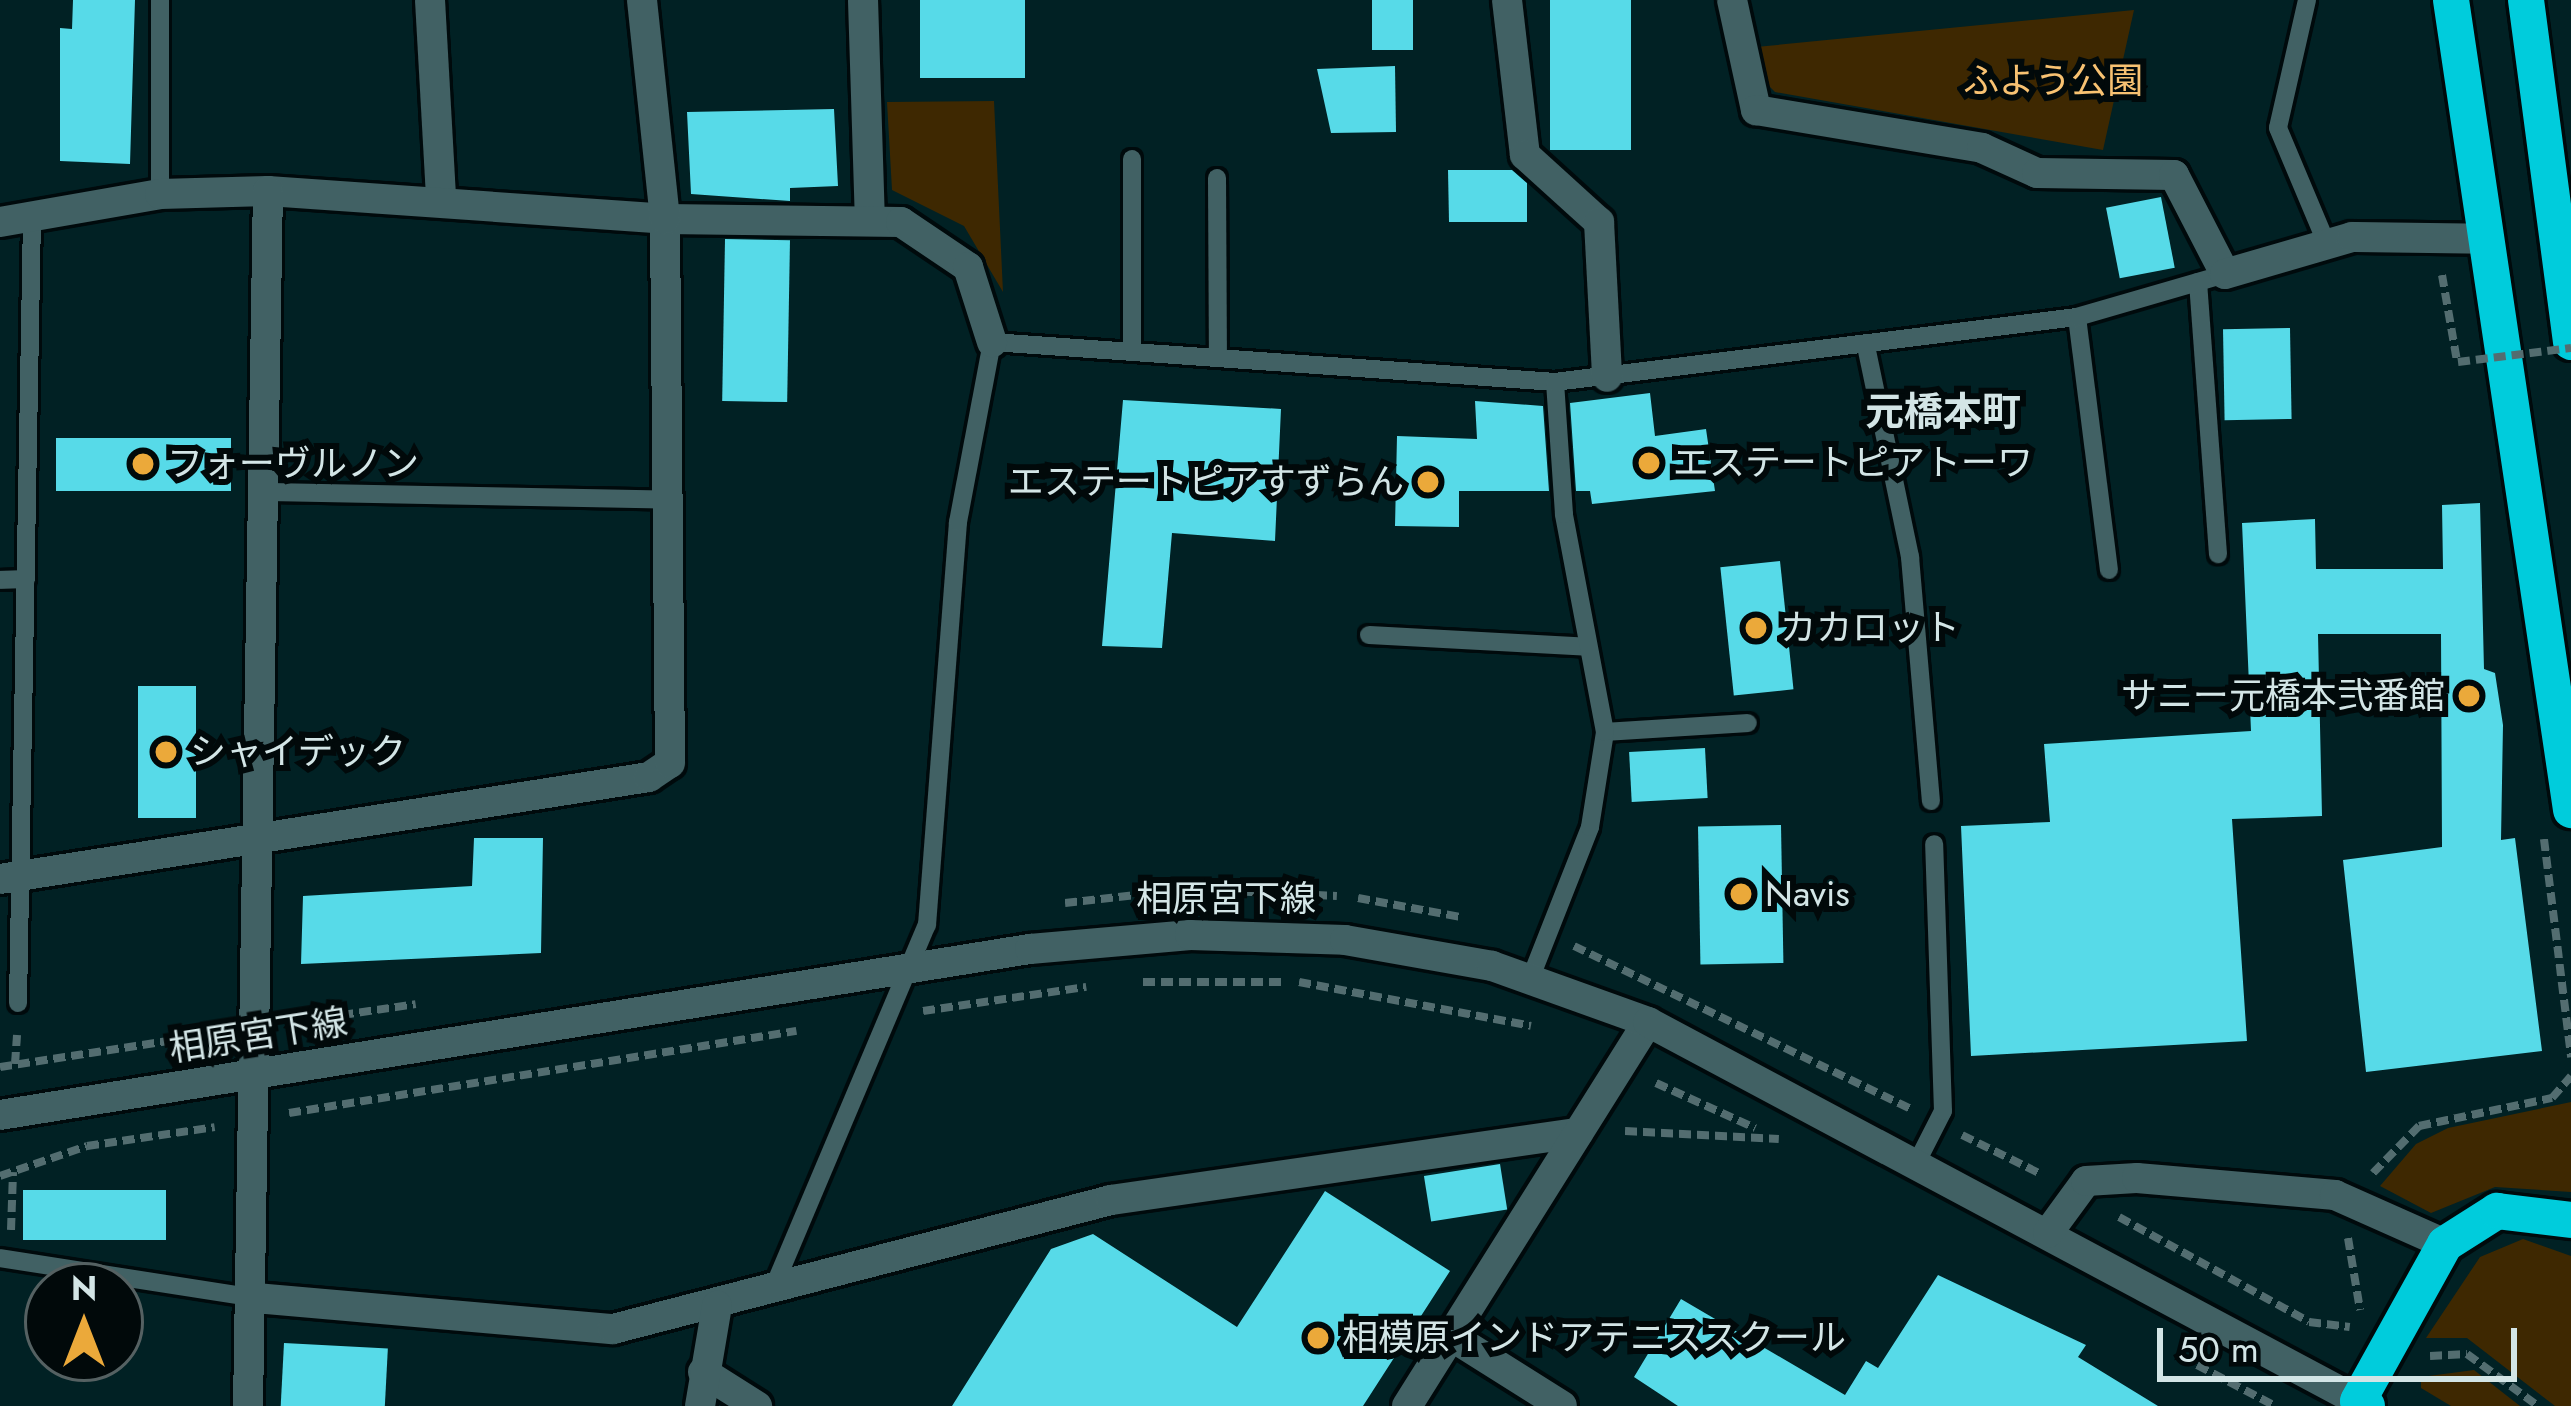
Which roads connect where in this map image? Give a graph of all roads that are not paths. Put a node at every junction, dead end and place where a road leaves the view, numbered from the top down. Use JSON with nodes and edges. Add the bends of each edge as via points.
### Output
{"nodes":[{"id":1,"x":160,"y":0,"type":"edge"},
{"id":2,"x":430,"y":0,"type":"edge"},
{"id":3,"x":642,"y":0,"type":"edge"},
{"id":4,"x":863,"y":0,"type":"edge"},
{"id":5,"x":1507,"y":0,"type":"edge"},
{"id":6,"x":1732,"y":0,"type":"edge"},
{"id":7,"x":2307,"y":0,"type":"edge"},
{"id":8,"x":2451,"y":0,"type":"edge"},
{"id":9,"x":2521,"y":0,"type":"edge"},
{"id":10,"x":1132,"y":159,"type":"dead end"},
{"id":11,"x":1217,"y":178,"type":"dead end"},
{"id":12,"x":268,"y":190,"type":"junction"},
{"id":13,"x":160,"y":194,"type":"junction"},
{"id":14,"x":440,"y":199,"type":"junction"},
{"id":15,"x":32,"y":217,"type":"junction"},
{"id":16,"x":665,"y":219,"type":"junction"},
{"id":17,"x":870,"y":219,"type":"junction"},
{"id":18,"x":0,"y":222,"type":"edge"},
{"id":19,"x":2488,"y":239,"type":"junction"},
{"id":20,"x":2326,"y":242,"type":"junction"},
{"id":21,"x":2211,"y":278,"type":"junction"},
{"id":22,"x":2077,"y":317,"type":"junction"},
{"id":23,"x":992,"y":342,"type":"junction"},
{"id":24,"x":2571,"y":345,"type":"edge"},
{"id":25,"x":1866,"y":346,"type":"junction"},
{"id":26,"x":1132,"y":350,"type":"junction"},
{"id":27,"x":1218,"y":358,"type":"junction"},
{"id":28,"x":1607,"y":377,"type":"junction"},
{"id":29,"x":1556,"y":382,"type":"junction"},
{"id":30,"x":265,"y":492,"type":"junction"},
{"id":31,"x":666,"y":500,"type":"junction"},
{"id":32,"x":2218,"y":554,"type":"dead end"},
{"id":33,"x":2109,"y":570,"type":"dead end"},
{"id":34,"x":26,"y":579,"type":"junction"},
{"id":35,"x":0,"y":580,"type":"edge"},
{"id":36,"x":1369,"y":635,"type":"dead end"},
{"id":37,"x":1588,"y":646,"type":"junction"},
{"id":38,"x":1748,"y":723,"type":"dead end"},
{"id":39,"x":1605,"y":732,"type":"junction"},
{"id":40,"x":1931,"y":801,"type":"dead end"},
{"id":41,"x":2571,"y":810,"type":"edge"},
{"id":42,"x":260,"y":835,"type":"junction"},
{"id":43,"x":1934,"y":844,"type":"dead end"},
{"id":44,"x":11,"y":877,"type":"edge"},
{"id":45,"x":908,"y":969,"type":"junction"},
{"id":46,"x":1531,"y":977,"type":"junction"},
{"id":47,"x":18,"y":1003,"type":"dead end"},
{"id":48,"x":1648,"y":1022,"type":"junction"},
{"id":49,"x":260,"y":1074,"type":"junction"},
{"id":50,"x":67,"y":1104,"type":"junction"},
{"id":51,"x":0,"y":1114,"type":"edge"},
{"id":52,"x":0,"y":1130,"type":"edge"},
{"id":53,"x":1578,"y":1133,"type":"junction"},
{"id":54,"x":1918,"y":1162,"type":"junction"},
{"id":55,"x":2571,"y":1220,"type":"edge"},
{"id":56,"x":2048,"y":1233,"type":"junction"},
{"id":57,"x":2445,"y":1244,"type":"junction"},
{"id":58,"x":5,"y":1258,"type":"edge"},
{"id":59,"x":775,"y":1284,"type":"junction"},
{"id":60,"x":256,"y":1298,"type":"junction"},
{"id":61,"x":717,"y":1305,"type":"junction"},
{"id":62,"x":1451,"y":1336,"type":"junction"},
{"id":63,"x":703,"y":1372,"type":"junction"},
{"id":64,"x":2362,"y":1404,"type":"edge"},
{"id":65,"x":248,"y":1406,"type":"edge"},
{"id":66,"x":700,"y":1406,"type":"edge"},
{"id":67,"x":757,"y":1406,"type":"edge"},
{"id":68,"x":1407,"y":1406,"type":"edge"},
{"id":69,"x":1562,"y":1406,"type":"edge"}],
"edges":[{"from":1,"to":13,"type":"lane"},
{"from":2,"to":14,"type":"street"},
{"from":3,"to":16,"type":"street"},
{"from":4,"to":17,"type":"street"},
{"from":5,"to":28,"type":"street","via":[[1526,155],[1599,222]]},
{"from":6,"to":21,"type":"street","via":[[1756,110],[1982,148],[2037,173],[2174,175]]},
{"from":7,"to":20,"type":"lane","via":[[2278,128]]},
{"from":8,"to":19,"type":"highway"},
{"from":9,"to":24,"type":"highway"},
{"from":10,"to":26,"type":"lane"},
{"from":11,"to":27,"type":"lane"},
{"from":12,"to":13,"type":"street"},
{"from":12,"to":14,"type":"street"},
{"from":12,"to":30,"type":"street"},
{"from":13,"to":15,"type":"street"},
{"from":14,"to":16,"type":"street"},
{"from":15,"to":18,"type":"street"},
{"from":15,"to":34,"type":"lane"},
{"from":16,"to":17,"type":"street"},
{"from":16,"to":31,"type":"street"},
{"from":17,"to":23,"type":"street","via":[[920,228],[958,255],[983,293]]},
{"from":19,"to":20,"type":"street"},
{"from":19,"to":41,"type":"highway"},
{"from":20,"to":21,"type":"street"},
{"from":21,"to":22,"type":"lane"},
{"from":21,"to":32,"type":"lane"},
{"from":22,"to":25,"type":"lane"},
{"from":22,"to":33,"type":"lane"},
{"from":23,"to":26,"type":"lane"},
{"from":23,"to":45,"type":"lane","via":[[958,522],[927,925]]},
{"from":25,"to":28,"type":"lane"},
{"from":25,"to":40,"type":"lane","via":[[1910,557]]},
{"from":26,"to":27,"type":"lane"},
{"from":27,"to":29,"type":"lane"},
{"from":28,"to":29,"type":"lane"},
{"from":29,"to":37,"type":"lane"},
{"from":30,"to":31,"type":"lane"},
{"from":30,"to":42,"type":"street"},
{"from":31,"to":42,"type":"street","via":[[674,751],[663,772]]},
{"from":34,"to":35,"type":"lane"},
{"from":34,"to":44,"type":"lane"},
{"from":36,"to":37,"type":"lane"},
{"from":37,"to":39,"type":"lane"},
{"from":38,"to":39,"type":"lane"},
{"from":39,"to":46,"type":"lane","via":[[1590,827]]},
{"from":42,"to":44,"type":"street"},
{"from":42,"to":49,"type":"street"},
{"from":43,"to":54,"type":"lane","via":[[1943,1112]]},
{"from":44,"to":47,"type":"lane"},
{"from":45,"to":46,"type":"street","name":"相原宮下線","via":[[1112,939],[1297,935]]},
{"from":45,"to":49,"type":"street","name":"相原宮下線"},
{"from":45,"to":59,"type":"lane"},
{"from":46,"to":48,"type":"street","name":"相原宮下線"},
{"from":48,"to":53,"type":"street"},
{"from":48,"to":54,"type":"street","name":"相原宮下線"},
{"from":49,"to":50,"type":"street","name":"相原宮下線"},
{"from":49,"to":60,"type":"street"},
{"from":50,"to":51,"type":"street","name":"相原宮下線"},
{"from":50,"to":52,"type":"street"},
{"from":53,"to":59,"type":"street","via":[[1111,1200]]},
{"from":53,"to":62,"type":"street"},
{"from":54,"to":56,"type":"street","name":"相原宮下線"},
{"from":55,"to":57,"type":"highway","via":[[2497,1211]]},
{"from":56,"to":57,"type":"street","via":[[2086,1181],[2137,1178],[2336,1195]]},
{"from":56,"to":64,"type":"street","name":"相原宮下線"},
{"from":57,"to":64,"type":"highway"},
{"from":58,"to":60,"type":"lane"},
{"from":59,"to":61,"type":"street"},
{"from":60,"to":61,"type":"street","via":[[496,1327],[614,1329]]},
{"from":60,"to":65,"type":"street"},
{"from":61,"to":63,"type":"street"},
{"from":62,"to":68,"type":"street"},
{"from":62,"to":69,"type":"street"},
{"from":63,"to":66,"type":"street"},
{"from":63,"to":67,"type":"street"}]}
